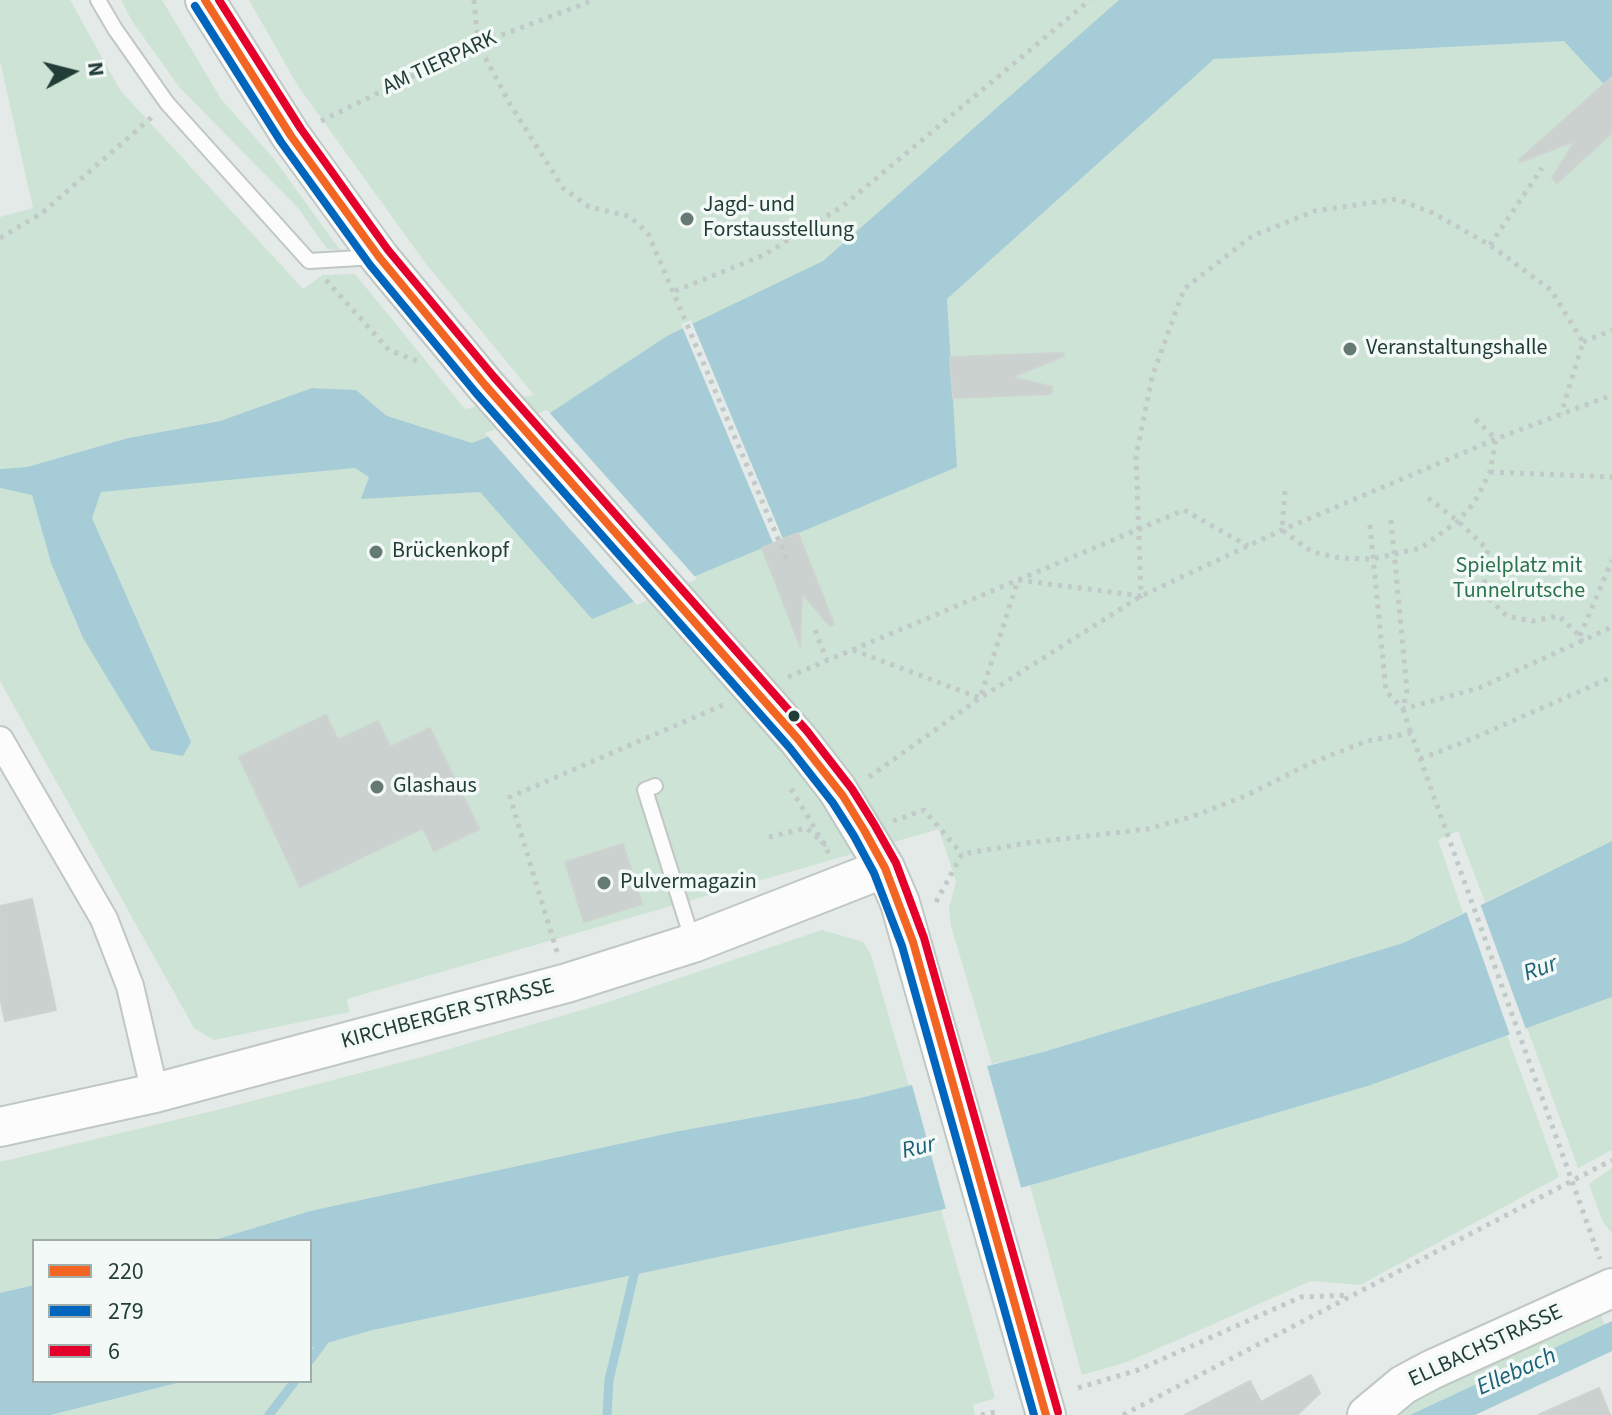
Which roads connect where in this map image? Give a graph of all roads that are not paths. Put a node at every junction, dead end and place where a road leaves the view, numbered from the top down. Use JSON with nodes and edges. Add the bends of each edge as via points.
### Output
{"nodes":[{"id":1,"x":98,"y":0,"type":"edge"},
{"id":2,"x":205,"y":0,"type":"edge"},
{"id":3,"x":379,"y":257,"type":"junction"},
{"id":4,"x":0,"y":740,"type":"edge"},
{"id":5,"x":655,"y":786,"type":"dead end"},
{"id":6,"x":885,"y":868,"type":"junction"},
{"id":7,"x":693,"y":943,"type":"junction"},
{"id":8,"x":155,"y":1093,"type":"junction"},
{"id":9,"x":0,"y":1127,"type":"edge"},
{"id":10,"x":1612,"y":1288,"type":"edge"},
{"id":11,"x":1046,"y":1415,"type":"edge"},
{"id":12,"x":1367,"y":1415,"type":"edge"}],
"edges":[{"from":1,"to":3,"type":"lane","via":[[167,103],[309,261]]},
{"from":2,"to":3,"type":"main road","via":[[291,136]]},
{"from":3,"to":6,"type":"main road","bridge":true,"via":[[798,739],[840,792]]},
{"from":4,"to":8,"type":"street","via":[[104,919],[130,986]]},
{"from":5,"to":7,"type":"lane","via":[[645,790]]},
{"from":6,"to":7,"type":"main road","name":"KIRCHBERGER STRASSE"},
{"from":6,"to":11,"type":"main road","via":[[900,903]]},
{"from":7,"to":8,"type":"main road","name":"KIRCHBERGER STRASSE","via":[[567,983]]},
{"from":8,"to":9,"type":"main road","name":"KIRCHBERGER STRASSE"},
{"from":10,"to":12,"type":"main road","name":"ELLBACHSTRASSE","via":[[1431,1370]]}]}
